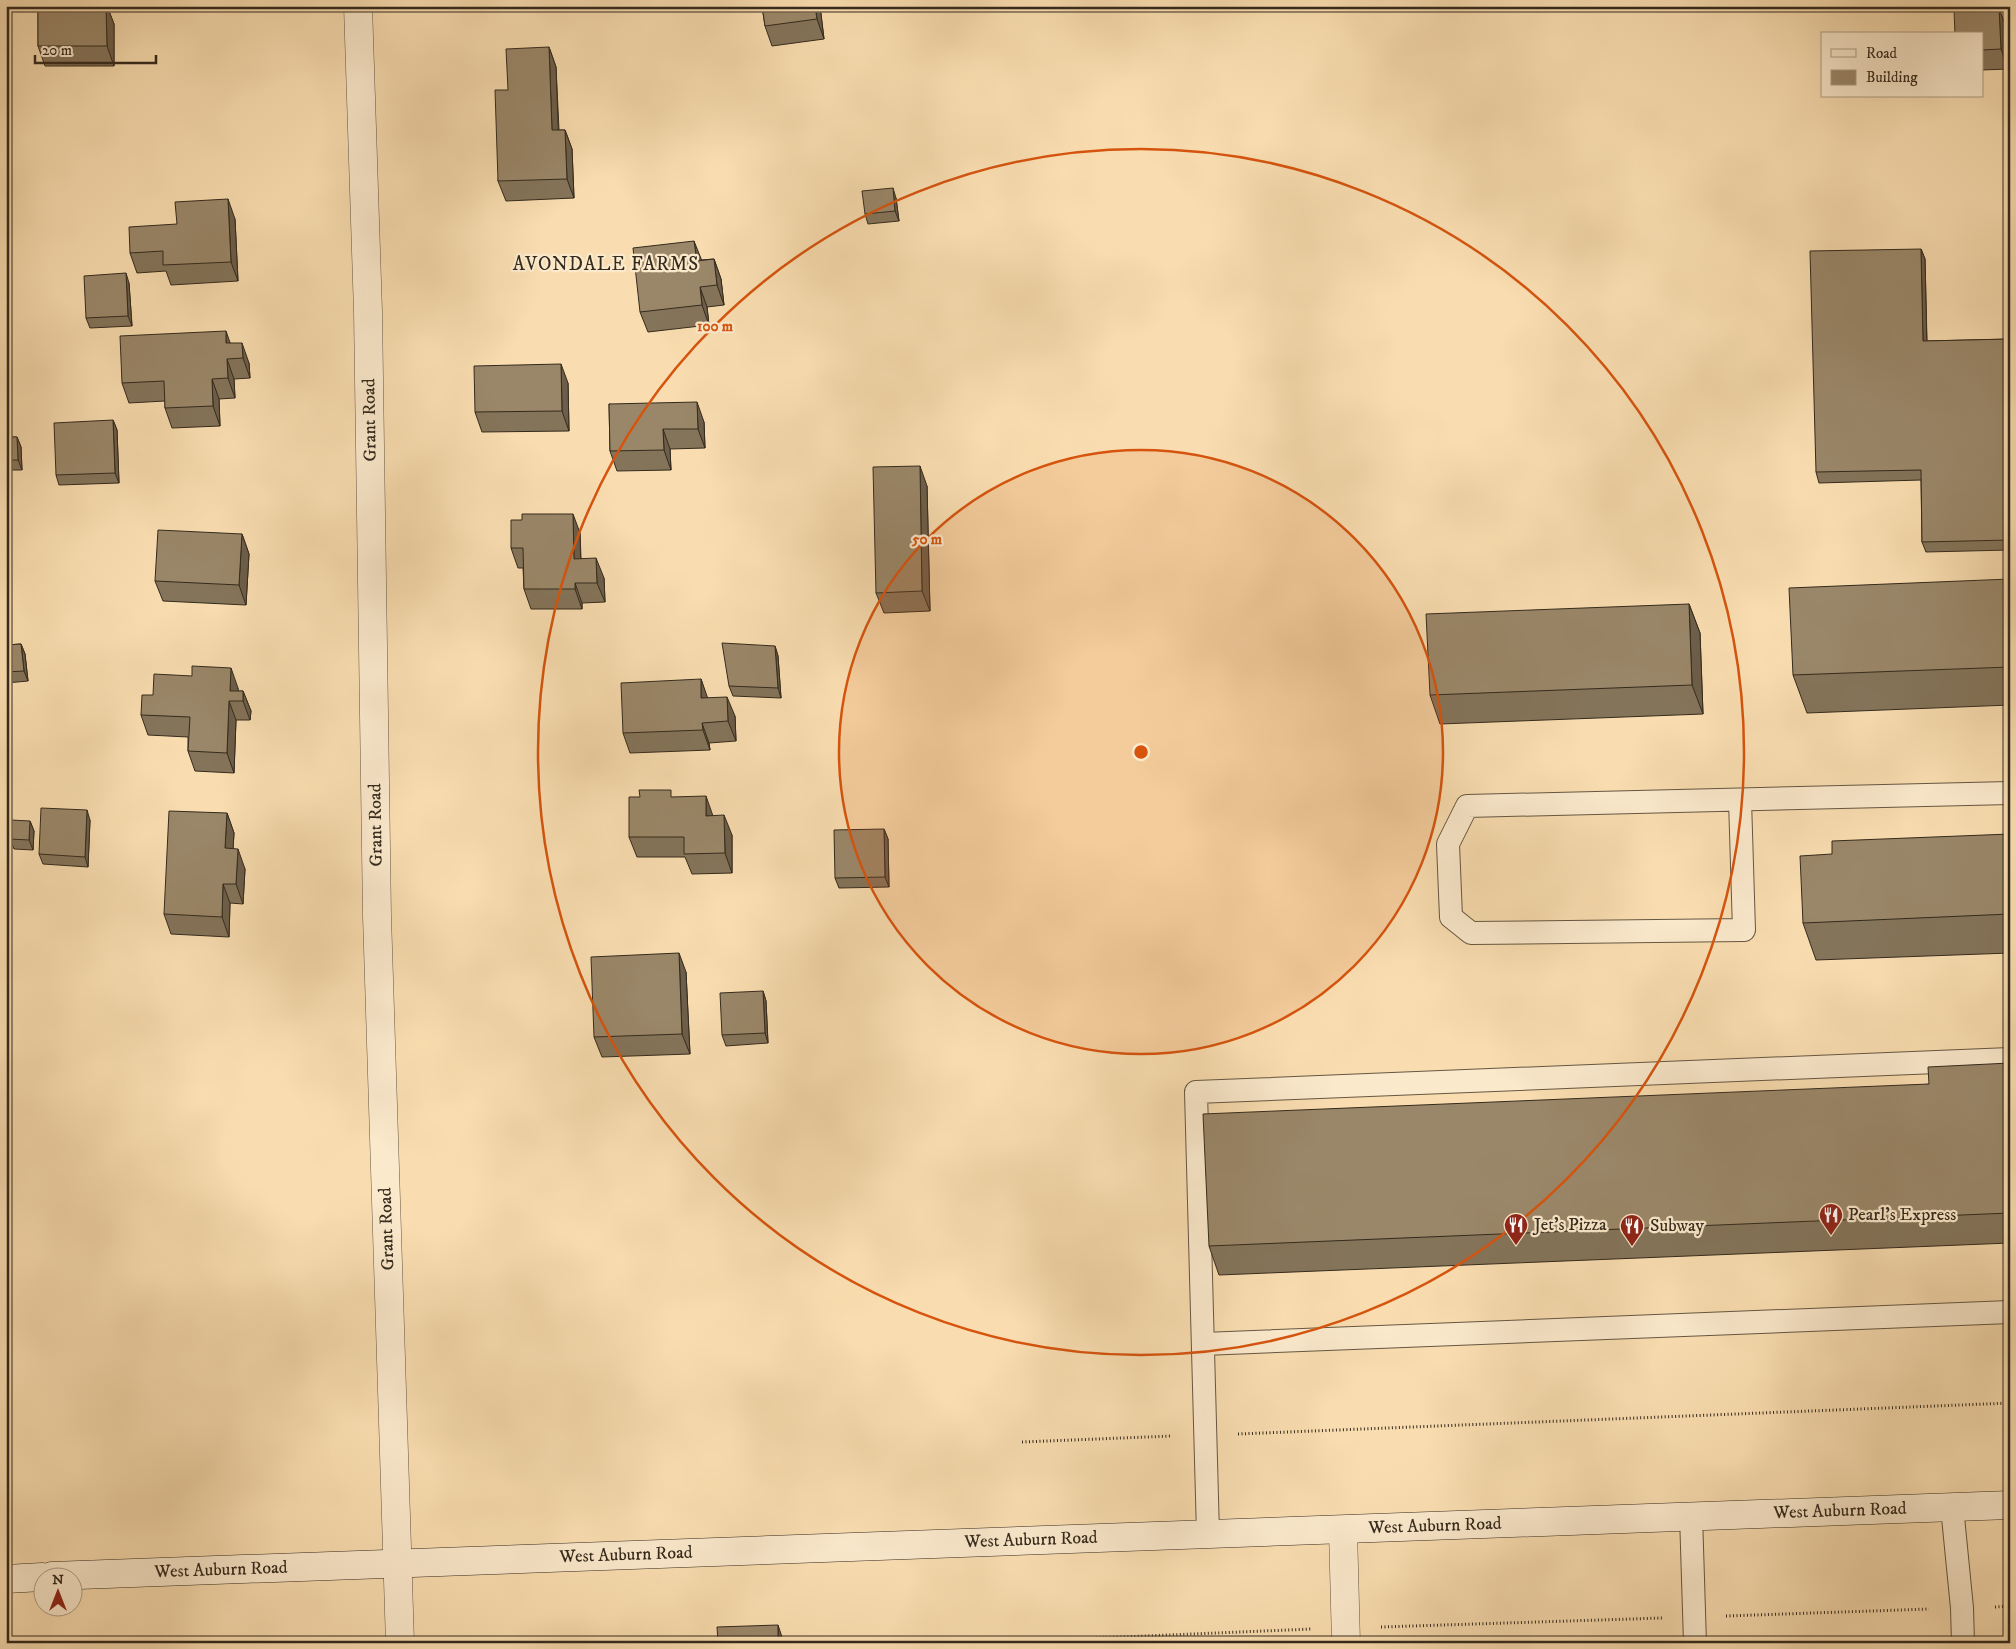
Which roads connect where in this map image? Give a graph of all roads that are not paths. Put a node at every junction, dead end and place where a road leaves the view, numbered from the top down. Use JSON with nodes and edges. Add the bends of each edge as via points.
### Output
{"nodes":[{"id":1,"x":358,"y":6,"type":"edge"},
{"id":2,"x":2010,"y":793,"type":"edge"},
{"id":3,"x":1740,"y":800,"type":"junction"},
{"id":4,"x":2010,"y":1059,"type":"edge"},
{"id":5,"x":2010,"y":1312,"type":"edge"},
{"id":6,"x":1203,"y":1344,"type":"junction"},
{"id":7,"x":2010,"y":1505,"type":"edge"},
{"id":8,"x":1952,"y":1507,"type":"junction"},
{"id":9,"x":1691,"y":1515,"type":"junction"},
{"id":10,"x":1343,"y":1530,"type":"junction"},
{"id":11,"x":1208,"y":1534,"type":"junction"},
{"id":12,"x":398,"y":1563,"type":"junction"},
{"id":13,"x":82,"y":1575,"type":"edge"},
{"id":14,"x":32,"y":1577,"type":"edge"},
{"id":15,"x":6,"y":1578,"type":"edge"},
{"id":16,"x":400,"y":1643,"type":"edge"},
{"id":17,"x":1346,"y":1643,"type":"edge"},
{"id":18,"x":1695,"y":1643,"type":"edge"},
{"id":19,"x":1963,"y":1643,"type":"edge"}],
"edges":[{"from":1,"to":12,"type":"main road","name":"Grant Road","via":[[368,312],[377,916]]},
{"from":2,"to":3,"type":"lane"},
{"from":3,"to":3,"type":"lane","via":[[1744,930],[1471,933],[1451,918],[1448,844],[1467,806]]},
{"from":4,"to":6,"type":"lane","via":[[1196,1092]]},
{"from":5,"to":6,"type":"lane"},
{"from":6,"to":11,"type":"lane"},
{"from":7,"to":8,"type":"main road","name":"West Auburn Road"},
{"from":8,"to":9,"type":"main road","name":"West Auburn Road"},
{"from":8,"to":19,"type":"lane"},
{"from":9,"to":10,"type":"main road","name":"West Auburn Road"},
{"from":9,"to":18,"type":"lane"},
{"from":10,"to":11,"type":"main road","name":"West Auburn Road"},
{"from":10,"to":17,"type":"main road"},
{"from":11,"to":12,"type":"main road","name":"West Auburn Road"},
{"from":12,"to":13,"type":"main road","name":"West Auburn Road"},
{"from":12,"to":16,"type":"main road","name":"Grant Road"},
{"from":14,"to":15,"type":"main road"}]}
